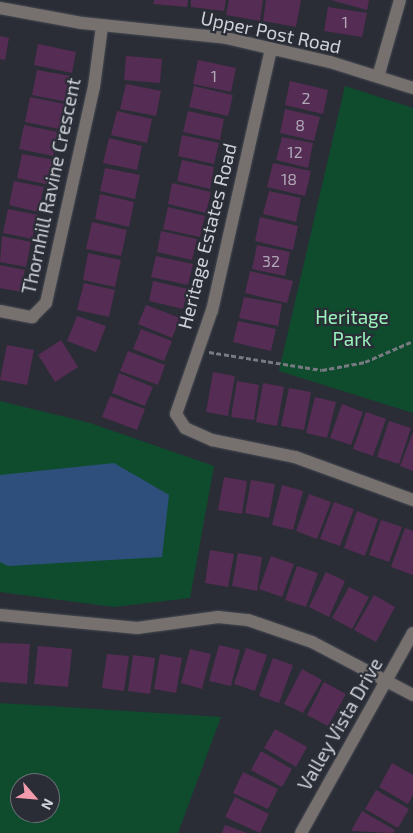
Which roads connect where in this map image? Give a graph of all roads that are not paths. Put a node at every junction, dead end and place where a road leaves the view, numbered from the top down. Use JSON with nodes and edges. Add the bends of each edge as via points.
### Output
{"nodes":[{"id":1,"x":400,"y":0,"type":"edge"},
{"id":2,"x":0,"y":8,"type":"edge"},
{"id":3,"x":102,"y":26,"type":"junction"},
{"id":4,"x":271,"y":49,"type":"junction"},
{"id":5,"x":378,"y":76,"type":"junction"},
{"id":6,"x":413,"y":88,"type":"edge"},
{"id":7,"x":0,"y":312,"type":"edge"},
{"id":8,"x":413,"y":500,"type":"edge"},
{"id":9,"x":0,"y":615,"type":"edge"},
{"id":10,"x":413,"y":633,"type":"edge"},
{"id":11,"x":386,"y":681,"type":"junction"},
{"id":12,"x":413,"y":695,"type":"edge"},
{"id":13,"x":301,"y":833,"type":"edge"}],
"edges":[{"from":1,"to":5,"type":"street"},
{"from":2,"to":3,"type":"street","name":"Upper Post Road"},
{"from":3,"to":4,"type":"street","name":"Upper Post Road","via":[[211,36]]},
{"from":3,"to":7,"type":"street","name":"Thornhill Ravine Crescent","via":[[94,87],[46,303],[32,317]]},
{"from":4,"to":5,"type":"street","name":"Upper Post Road"},
{"from":4,"to":8,"type":"street","name":"Heritage Estates Road","via":[[212,310],[176,414],[185,428],[212,440],[296,457]]},
{"from":5,"to":6,"type":"street","name":"Upper Post Road"},
{"from":9,"to":11,"type":"street","via":[[137,628],[218,617],[248,620],[312,642]]},
{"from":10,"to":11,"type":"street","name":"Valley Vista Drive"},
{"from":11,"to":12,"type":"street"},
{"from":11,"to":13,"type":"street","name":"Valley Vista Drive"}]}
